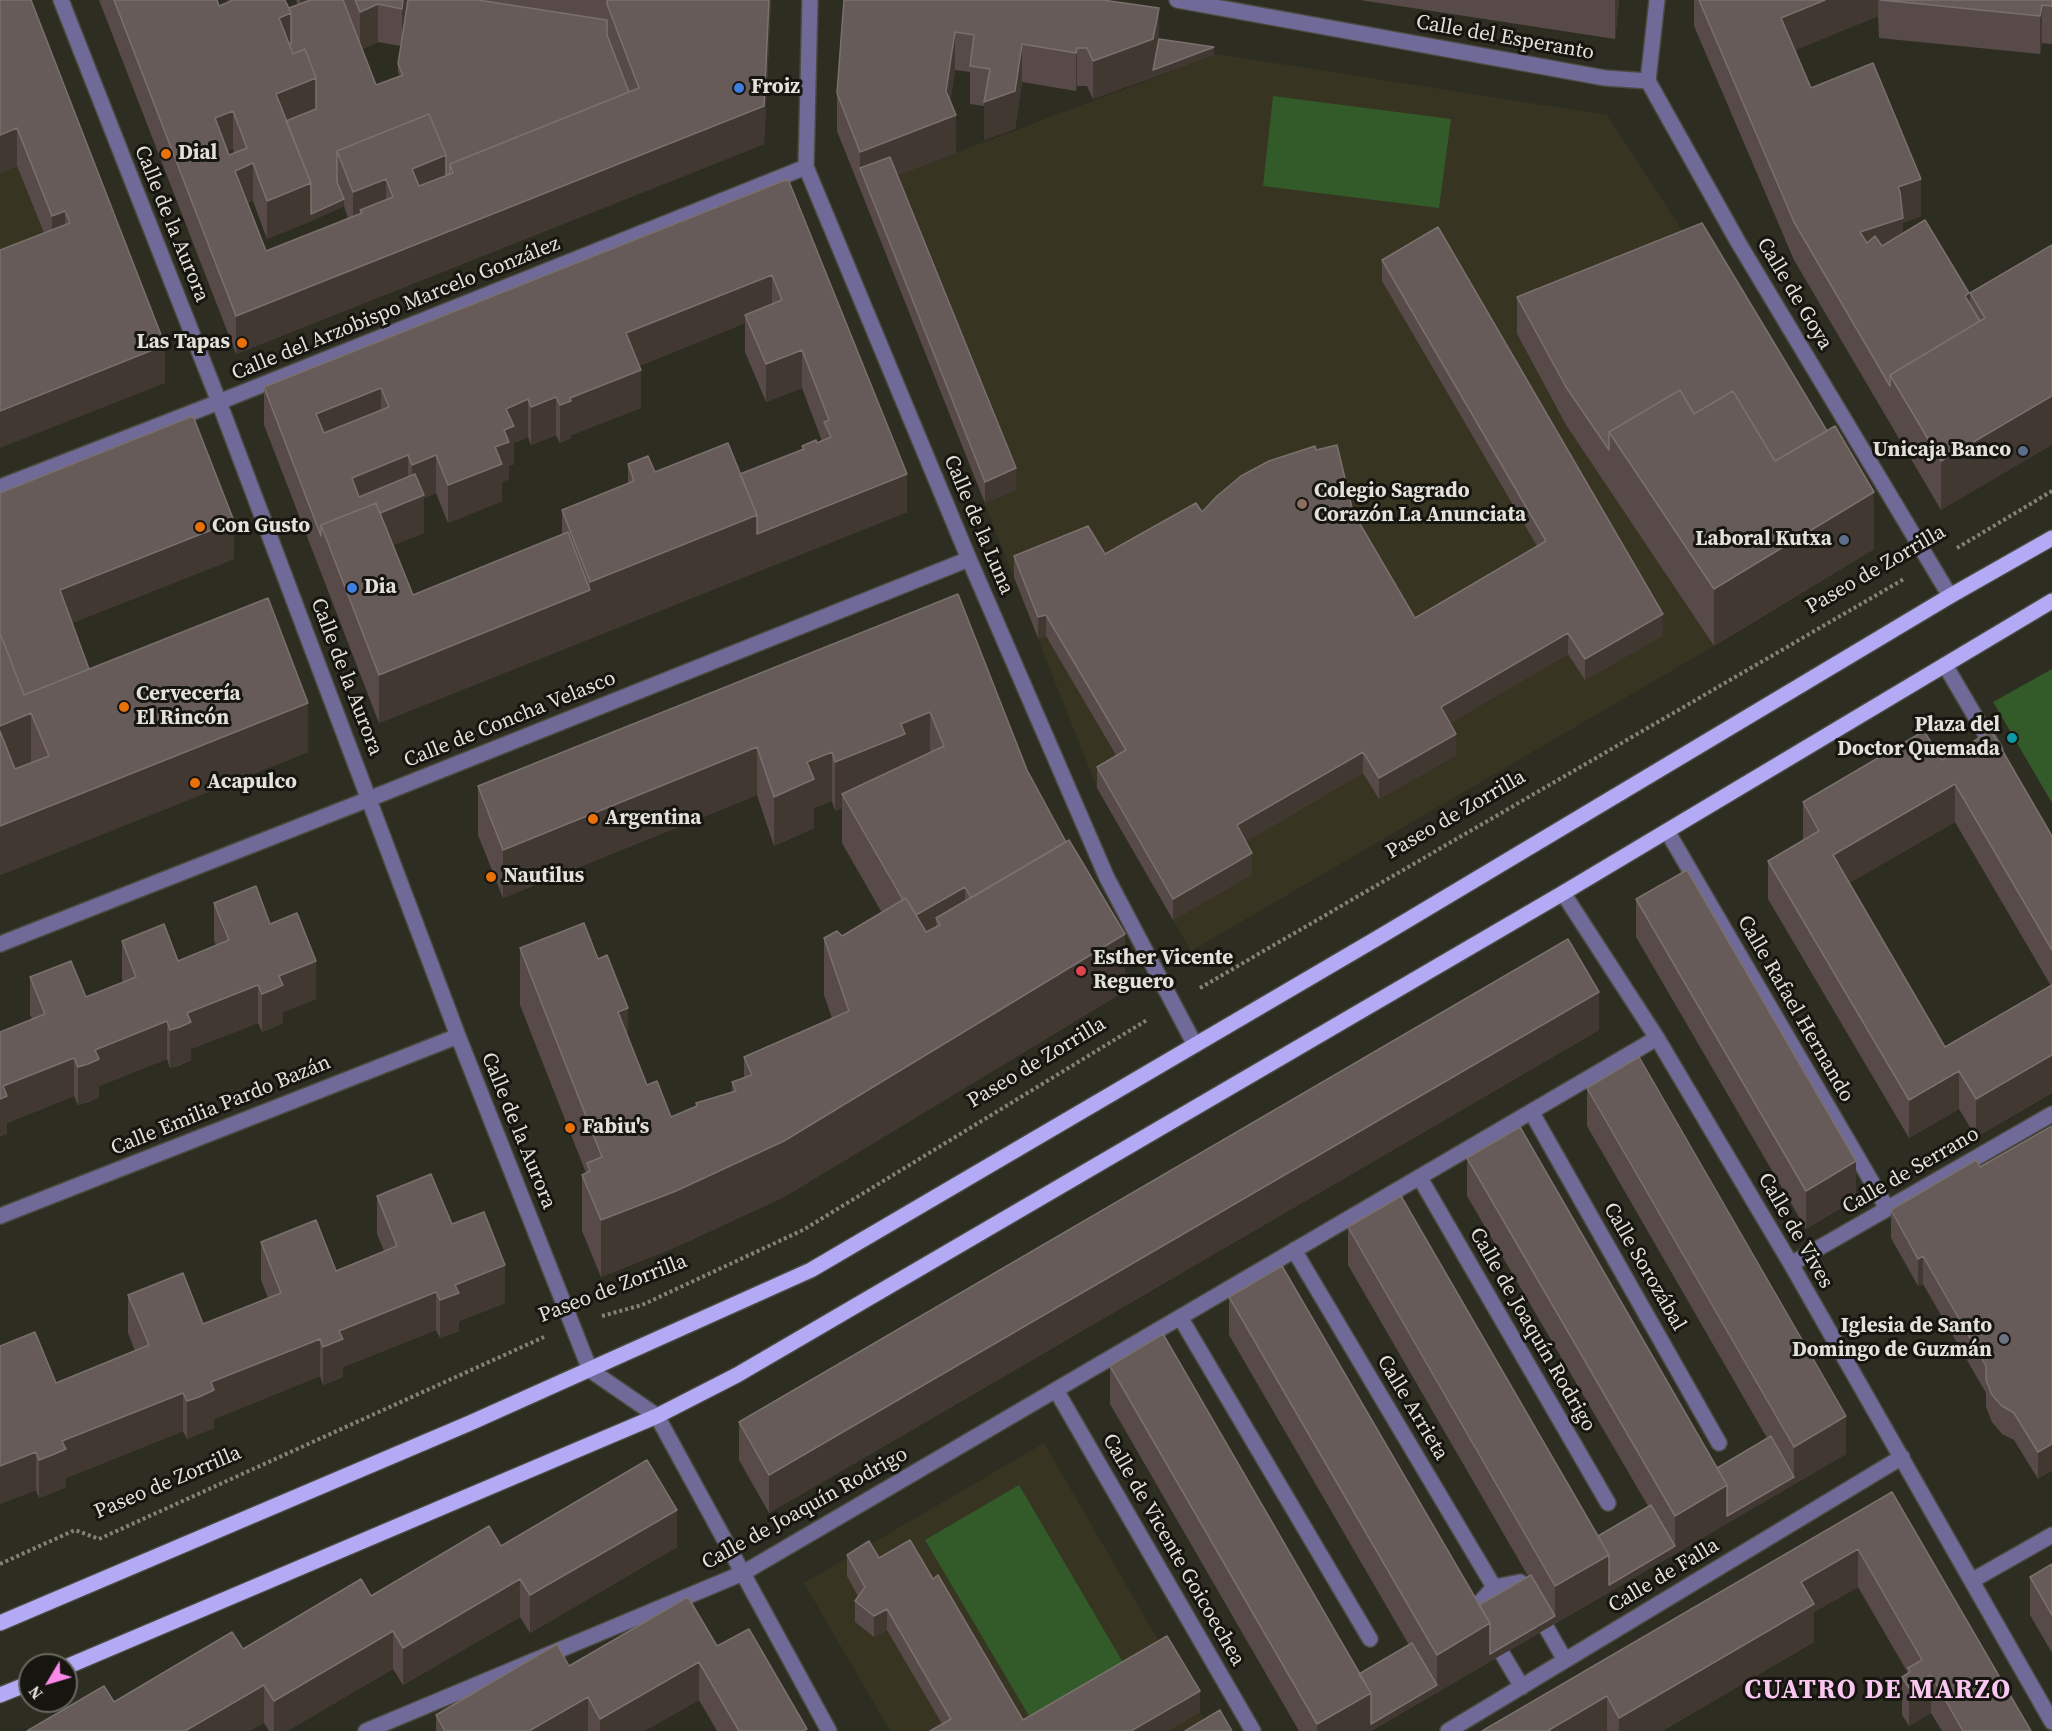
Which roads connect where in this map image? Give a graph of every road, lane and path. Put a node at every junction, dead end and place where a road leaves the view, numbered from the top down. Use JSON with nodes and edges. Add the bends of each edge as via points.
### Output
{"nodes":[{"id":1,"x":61,"y":0,"type":"edge"},
{"id":2,"x":810,"y":0,"type":"edge"},
{"id":3,"x":1177,"y":0,"type":"edge"},
{"id":4,"x":1657,"y":0,"type":"edge"},
{"id":5,"x":1648,"y":81,"type":"junction"},
{"id":6,"x":806,"y":167,"type":"junction"},
{"id":7,"x":219,"y":402,"type":"junction"},
{"id":8,"x":0,"y":487,"type":"edge"},
{"id":9,"x":2052,"y":491,"type":"edge"},
{"id":10,"x":2052,"y":538,"type":"edge"},
{"id":11,"x":969,"y":559,"type":"junction"},
{"id":12,"x":1930,"y":563,"type":"junction"},
{"id":13,"x":1950,"y":596,"type":"junction"},
{"id":14,"x":2052,"y":601,"type":"edge"},
{"id":15,"x":1945,"y":665,"type":"junction"},
{"id":16,"x":2000,"y":759,"type":"edge"},
{"id":17,"x":369,"y":799,"type":"junction"},
{"id":18,"x":1667,"y":831,"type":"junction"},
{"id":19,"x":1563,"y":892,"type":"junction"},
{"id":20,"x":0,"y":944,"type":"edge"},
{"id":21,"x":1173,"y":1004,"type":"junction"},
{"id":22,"x":458,"y":1036,"type":"junction"},
{"id":23,"x":1657,"y":1038,"type":"junction"},
{"id":24,"x":1195,"y":1045,"type":"junction"},
{"id":25,"x":1532,"y":1113,"type":"junction"},
{"id":26,"x":2052,"y":1114,"type":"edge"},
{"id":27,"x":1420,"y":1178,"type":"junction"},
{"id":28,"x":1887,"y":1208,"type":"junction"},
{"id":29,"x":0,"y":1216,"type":"edge"},
{"id":30,"x":1294,"y":1250,"type":"junction"},
{"id":31,"x":1791,"y":1264,"type":"junction"},
{"id":32,"x":1180,"y":1317,"type":"junction"},
{"id":33,"x":572,"y":1324,"type":"junction"},
{"id":34,"x":590,"y":1370,"type":"junction"},
{"id":35,"x":1056,"y":1390,"type":"junction"},
{"id":36,"x":657,"y":1416,"type":"junction"},
{"id":37,"x":1719,"y":1443,"type":"dead end"},
{"id":38,"x":1902,"y":1457,"type":"junction"},
{"id":39,"x":1608,"y":1503,"type":"dead end"},
{"id":40,"x":2052,"y":1535,"type":"edge"},
{"id":41,"x":0,"y":1564,"type":"edge"},
{"id":42,"x":743,"y":1573,"type":"junction"},
{"id":43,"x":1973,"y":1580,"type":"junction"},
{"id":44,"x":1494,"y":1587,"type":"junction"},
{"id":45,"x":0,"y":1623,"type":"edge"},
{"id":46,"x":1370,"y":1639,"type":"dead end"},
{"id":47,"x":1565,"y":1660,"type":"junction"},
{"id":48,"x":78,"y":1662,"type":"edge"},
{"id":49,"x":1521,"y":1686,"type":"junction"},
{"id":50,"x":18,"y":1688,"type":"edge"},
{"id":51,"x":0,"y":1695,"type":"edge"},
{"id":52,"x":2052,"y":1722,"type":"edge"},
{"id":53,"x":366,"y":1731,"type":"edge"},
{"id":54,"x":829,"y":1731,"type":"edge"},
{"id":55,"x":1253,"y":1731,"type":"edge"},
{"id":56,"x":1448,"y":1731,"type":"edge"}],
"edges":[{"from":1,"to":7,"type":"street","name":"Calle de la Aurora"},
{"from":2,"to":6,"type":"street","name":"Calle de la Luna"},
{"from":3,"to":5,"type":"street","name":"Calle del Esperanto","via":[[1605,78]]},
{"from":4,"to":5,"type":"street"},
{"from":5,"to":12,"type":"street","name":"Calle de Goya","via":[[1738,242]]},
{"from":6,"to":7,"type":"street","name":"Calle del Arzobispo Marcelo González"},
{"from":6,"to":11,"type":"street","name":"Calle de la Luna"},
{"from":7,"to":8,"type":"street","name":"Calle del Arzobispo Marcelo González"},
{"from":7,"to":17,"type":"street","name":"Calle de la Aurora"},
{"from":9,"to":12,"type":"path","name":"Paseo de Zorrilla"},
{"from":10,"to":13,"type":"main road"},
{"from":11,"to":17,"type":"street","name":"Calle de Concha Velasco"},
{"from":11,"to":21,"type":"street","name":"Calle de la Luna","via":[[1107,878]]},
{"from":12,"to":13,"type":"street","name":"Calle de Goya"},
{"from":12,"to":21,"type":"path","name":"Paseo de Zorrilla"},
{"from":13,"to":24,"type":"main road"},
{"from":14,"to":15,"type":"main road"},
{"from":15,"to":16,"type":"street"},
{"from":15,"to":18,"type":"main road"},
{"from":17,"to":20,"type":"street","name":"Calle de Concha Velasco"},
{"from":17,"to":22,"type":"street","name":"Calle de la Aurora"},
{"from":18,"to":19,"type":"main road"},
{"from":18,"to":28,"type":"street","name":"Calle Rafael Hernando"},
{"from":19,"to":23,"type":"street","name":"Calle de Vives"},
{"from":19,"to":36,"type":"main road","via":[[737,1375]]},
{"from":21,"to":24,"type":"street","name":"Calle de la Luna"},
{"from":21,"to":33,"type":"path","name":"Paseo de Zorrilla","via":[[802,1230],[642,1305]]},
{"from":22,"to":29,"type":"street","name":"Calle Emilia Pardo Bazán"},
{"from":22,"to":33,"type":"street","name":"Calle de la Aurora"},
{"from":23,"to":25,"type":"street","name":"Calle de Joaquín Rodrigo"},
{"from":23,"to":31,"type":"street","name":"Calle de Vives"},
{"from":24,"to":34,"type":"main road","via":[[811,1270]]},
{"from":25,"to":27,"type":"street","name":"Calle de Joaquín Rodrigo"},
{"from":25,"to":37,"type":"street","name":"Calle Sorozábal"},
{"from":26,"to":28,"type":"street","name":"Calle de Serrano"},
{"from":27,"to":30,"type":"street","name":"Calle de Joaquín Rodrigo"},
{"from":27,"to":39,"type":"street","name":"Calle de Joaquín Rodrigo"},
{"from":28,"to":31,"type":"street","name":"Calle de Serrano"},
{"from":30,"to":32,"type":"street","name":"Calle de Joaquín Rodrigo"},
{"from":30,"to":44,"type":"street","name":"Calle Arrieta"},
{"from":31,"to":38,"type":"street","name":"Calle de Vives"},
{"from":32,"to":35,"type":"street","name":"Calle de Joaquín Rodrigo"},
{"from":32,"to":46,"type":"street"},
{"from":33,"to":34,"type":"street","name":"Calle de la Aurora"},
{"from":33,"to":41,"type":"path","name":"Paseo de Zorrilla","via":[[99,1539],[75,1530]]},
{"from":34,"to":36,"type":"street"},
{"from":34,"to":45,"type":"main road"},
{"from":35,"to":42,"type":"street","name":"Calle de Joaquín Rodrigo"},
{"from":35,"to":55,"type":"street","name":"Calle de Vicente Goicoechea"},
{"from":36,"to":42,"type":"street"},
{"from":36,"to":48,"type":"main road"},
{"from":38,"to":43,"type":"street","name":"Calle de Vives"},
{"from":38,"to":47,"type":"street","name":"Calle de Falla"},
{"from":40,"to":43,"type":"street"},
{"from":42,"to":53,"type":"street","name":"Calle de Joaquín Rodrigo"},
{"from":42,"to":54,"type":"street"},
{"from":43,"to":52,"type":"street","name":"Calle de Vives"},
{"from":44,"to":47,"type":"street","via":[[1520,1582]]},
{"from":44,"to":49,"type":"street","via":[[1474,1608]]},
{"from":47,"to":49,"type":"street","name":"Calle de Falla"},
{"from":49,"to":56,"type":"street","name":"Calle de Falla"},
{"from":50,"to":51,"type":"main road"}]}
